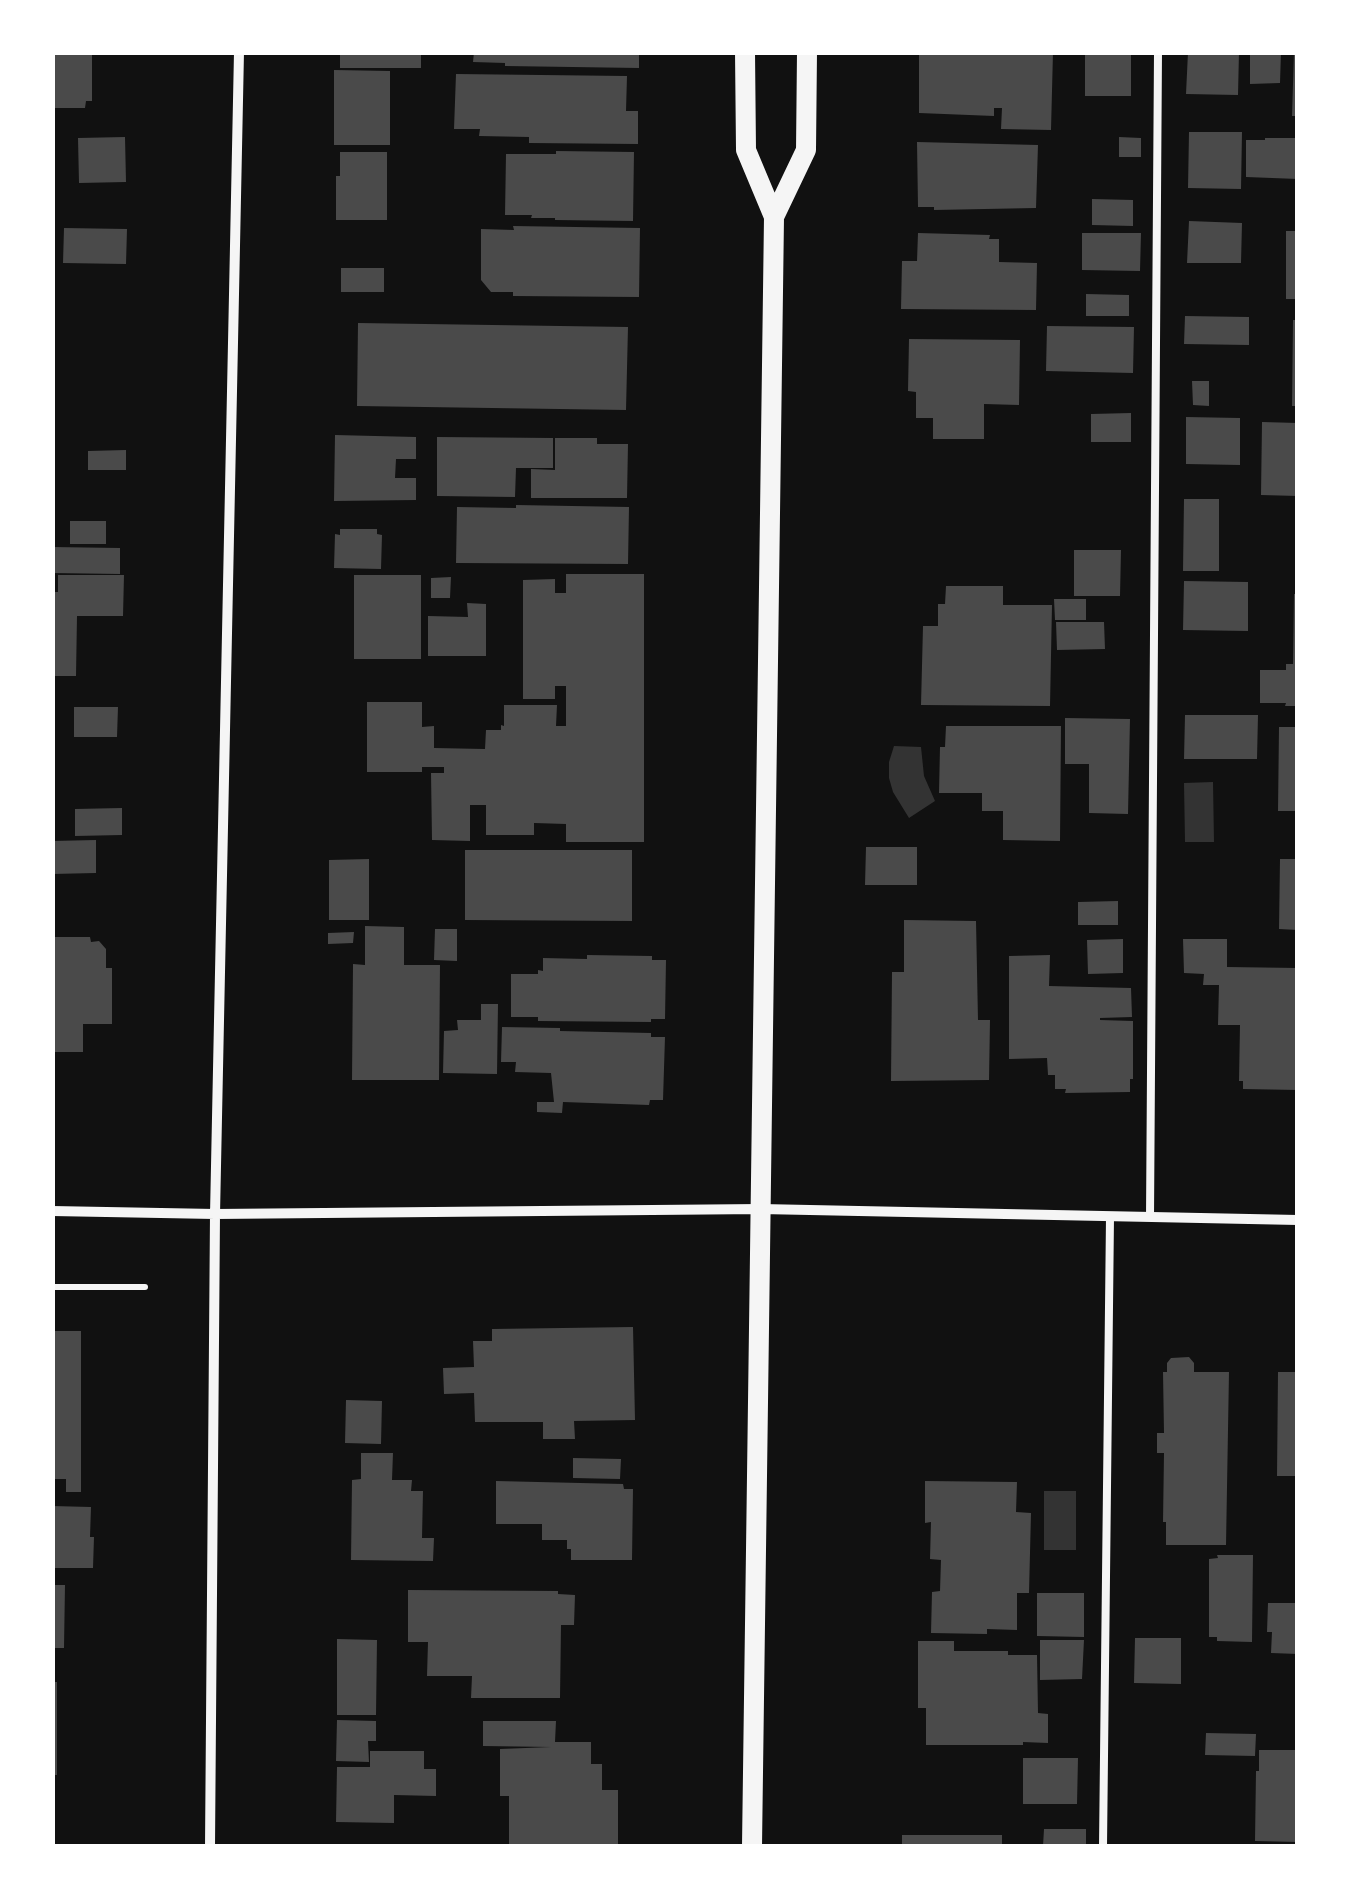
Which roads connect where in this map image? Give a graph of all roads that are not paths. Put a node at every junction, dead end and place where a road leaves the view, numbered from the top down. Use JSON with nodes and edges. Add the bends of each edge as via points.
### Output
{"nodes":[{"id":1,"x":239,"y":52,"type":"edge"},
{"id":2,"x":745,"y":52,"type":"edge"},
{"id":3,"x":807,"y":52,"type":"edge"},
{"id":4,"x":1158,"y":52,"type":"edge"},
{"id":5,"x":774,"y":217,"type":"junction"},
{"id":6,"x":761,"y":1209,"type":"junction"},
{"id":7,"x":52,"y":1211,"type":"edge"},
{"id":8,"x":215,"y":1214,"type":"junction"},
{"id":9,"x":1110,"y":1216,"type":"junction"},
{"id":10,"x":1150,"y":1216,"type":"junction"},
{"id":11,"x":1298,"y":1220,"type":"edge"},
{"id":12,"x":210,"y":1846,"type":"edge"},
{"id":13,"x":752,"y":1846,"type":"edge"},
{"id":14,"x":1103,"y":1846,"type":"edge"}],
"edges":[{"from":1,"to":8,"type":"street"},
{"from":2,"to":5,"type":"main road","via":[[746,150]]},
{"from":3,"to":5,"type":"main road","via":[[806,150]]},
{"from":4,"to":10,"type":"lane"},
{"from":5,"to":6,"type":"main road"},
{"from":6,"to":8,"type":"street"},
{"from":6,"to":9,"type":"street"},
{"from":6,"to":13,"type":"main road"},
{"from":7,"to":8,"type":"street"},
{"from":8,"to":12,"type":"street"},
{"from":9,"to":10,"type":"street"},
{"from":9,"to":14,"type":"lane"},
{"from":10,"to":11,"type":"street"}]}
